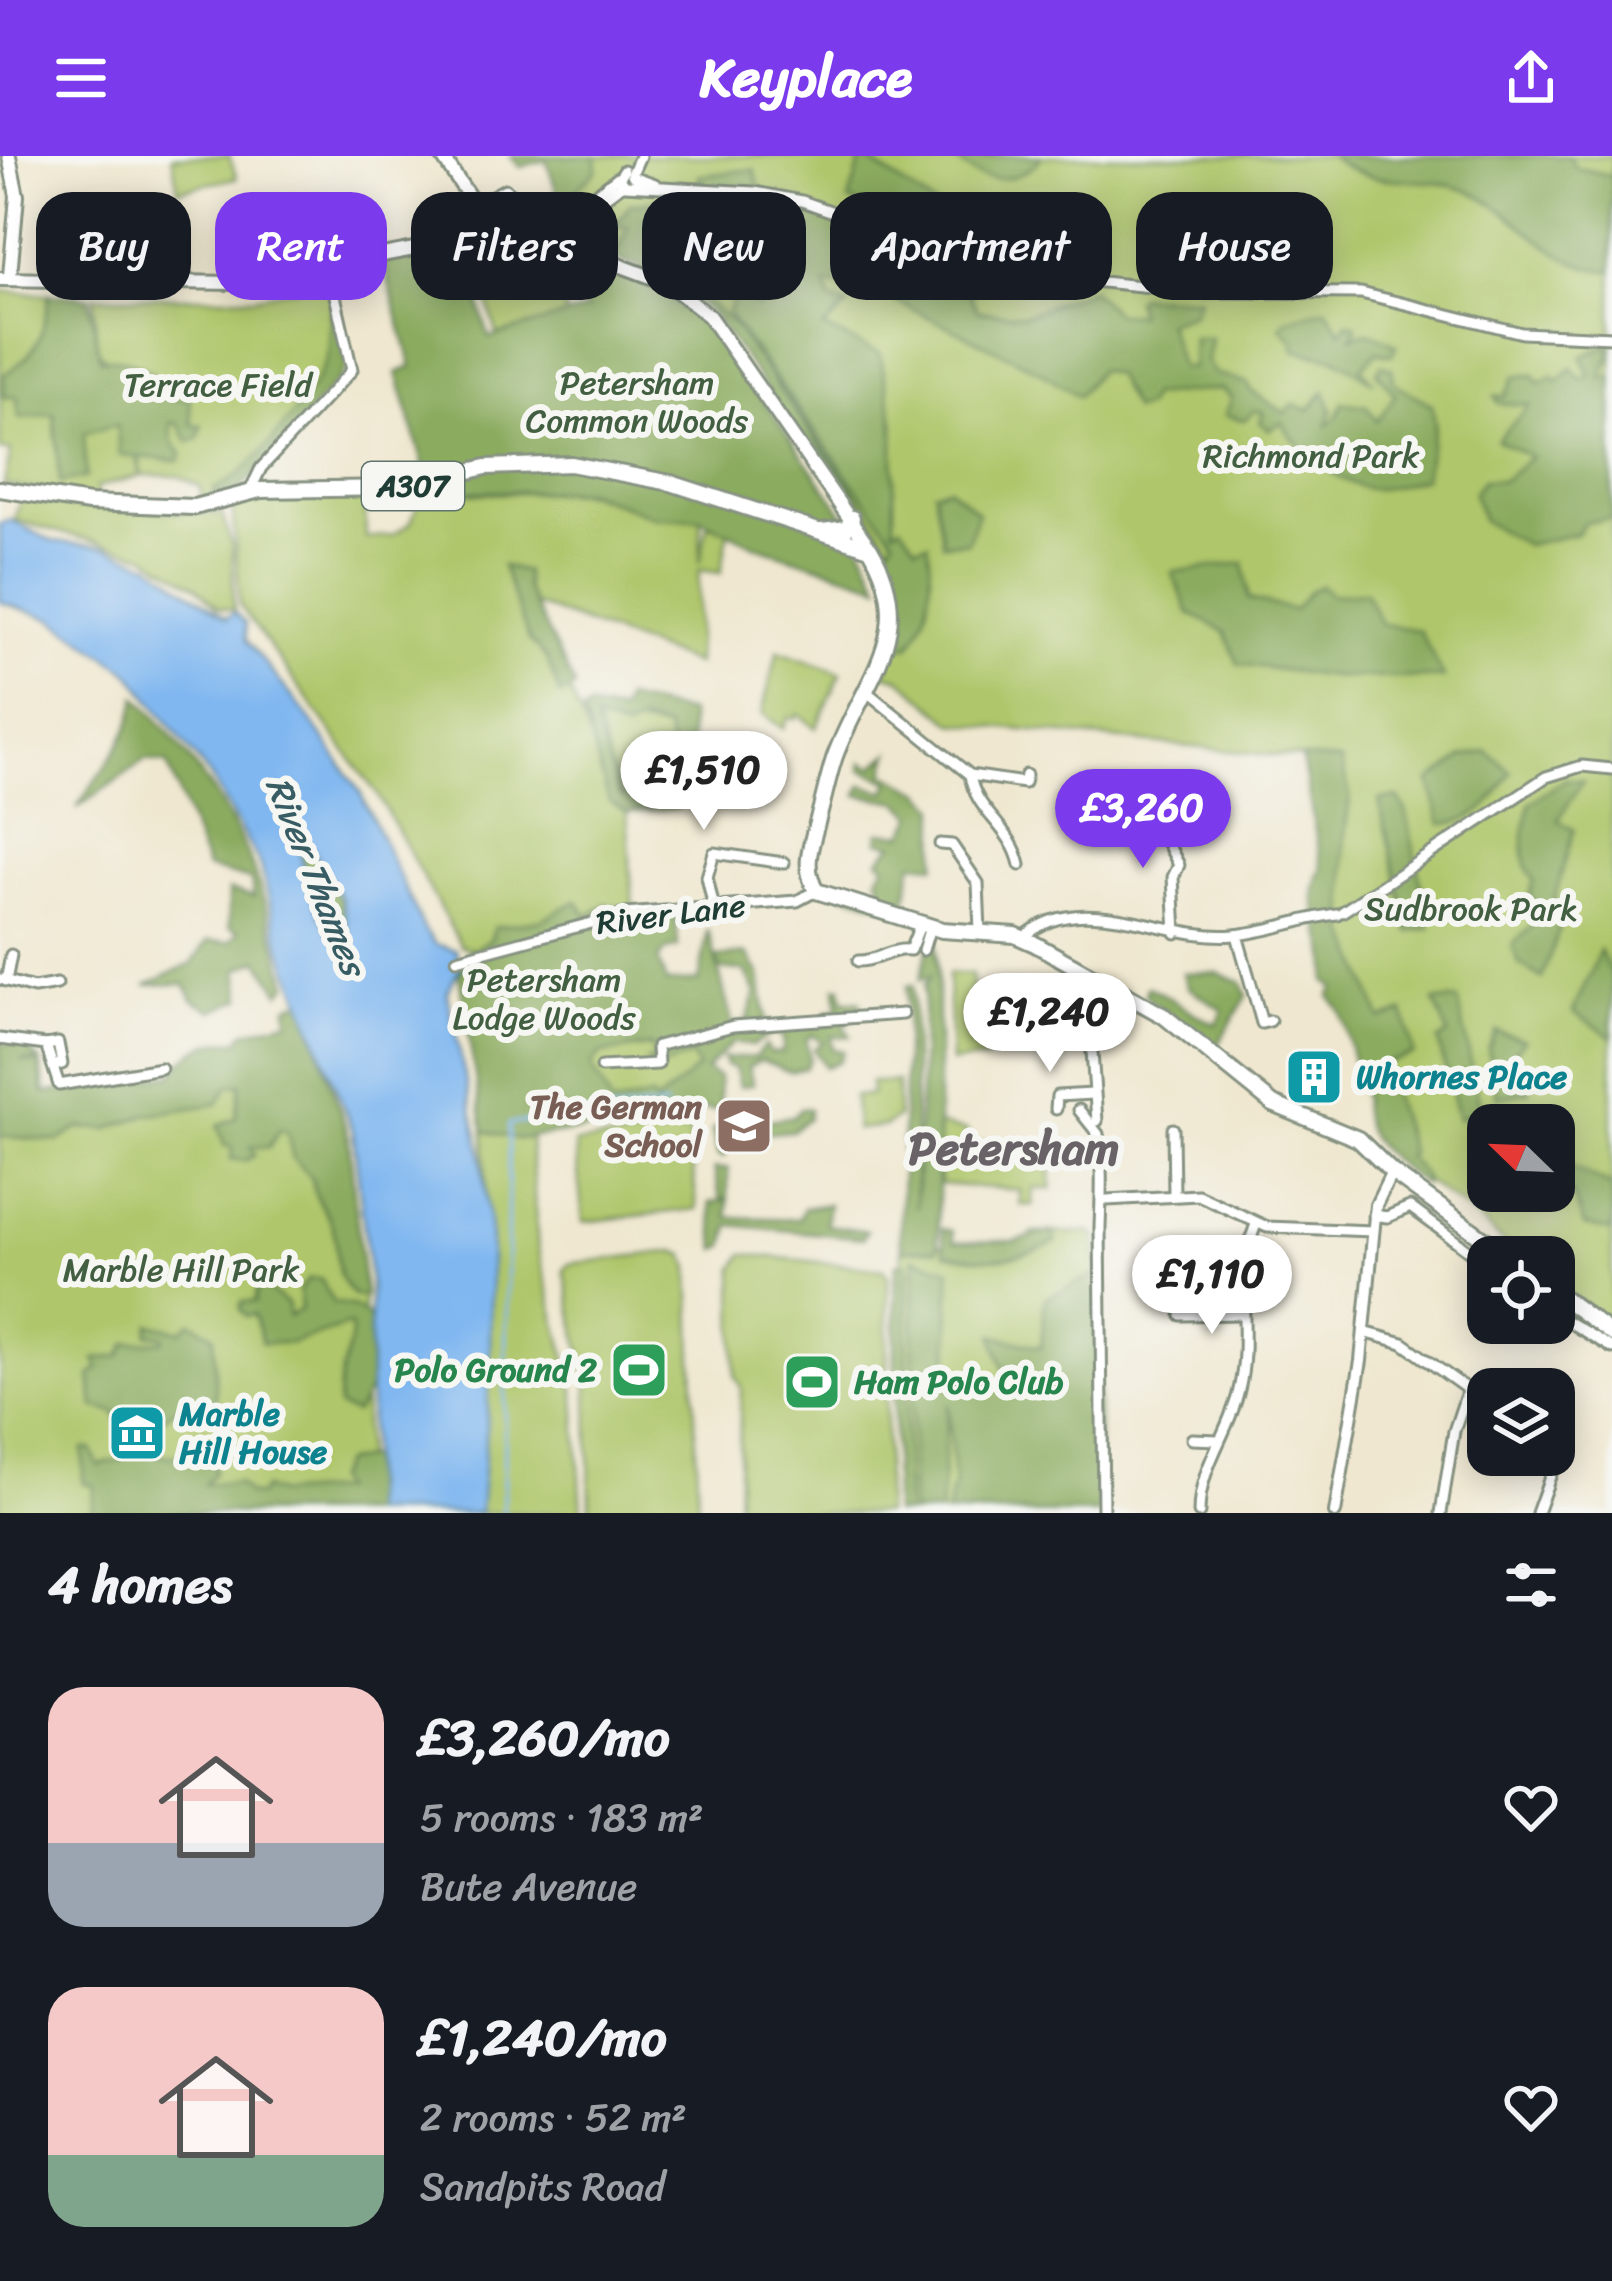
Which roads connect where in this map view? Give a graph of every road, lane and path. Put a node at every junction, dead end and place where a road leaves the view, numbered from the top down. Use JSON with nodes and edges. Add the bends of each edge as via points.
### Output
{"nodes":[{"id":1,"x":442,"y":156,"type":"edge"},
{"id":2,"x":638,"y":156,"type":"edge"},
{"id":3,"x":7,"y":166,"type":"edge"},
{"id":4,"x":627,"y":178,"type":"junction"},
{"id":5,"x":465,"y":192,"type":"edge"},
{"id":6,"x":606,"y":192,"type":"edge"},
{"id":7,"x":610,"y":192,"type":"edge"},
{"id":8,"x":618,"y":265,"type":"edge"},
{"id":9,"x":5,"y":278,"type":"edge"},
{"id":10,"x":215,"y":283,"type":"edge"},
{"id":11,"x":336,"y":300,"type":"edge"},
{"id":12,"x":1612,"y":337,"type":"edge"},
{"id":13,"x":0,"y":489,"type":"edge"},
{"id":14,"x":250,"y":491,"type":"junction"},
{"id":15,"x":853,"y":518,"type":"junction"},
{"id":16,"x":818,"y":532,"type":"junction"},
{"id":17,"x":870,"y":548,"type":"junction"},
{"id":18,"x":867,"y":692,"type":"junction"},
{"id":19,"x":1612,"y":769,"type":"edge"},
{"id":20,"x":970,"y":775,"type":"junction"},
{"id":21,"x":1025,"y":783,"type":"dead end"},
{"id":22,"x":1063,"y":793,"type":"dead end"},
{"id":23,"x":940,"y":844,"type":"dead end"},
{"id":24,"x":784,"y":863,"type":"dead end"},
{"id":25,"x":1020,"y":865,"type":"dead end"},
{"id":26,"x":816,"y":891,"type":"junction"},
{"id":27,"x":713,"y":904,"type":"junction"},
{"id":28,"x":926,"y":925,"type":"junction"},
{"id":29,"x":980,"y":932,"type":"junction"},
{"id":30,"x":1176,"y":933,"type":"junction"},
{"id":31,"x":1237,"y":935,"type":"junction"},
{"id":32,"x":1023,"y":938,"type":"junction"},
{"id":33,"x":11,"y":955,"type":"dead end"},
{"id":34,"x":457,"y":959,"type":"dead end"},
{"id":35,"x":868,"y":974,"type":"dead end"},
{"id":36,"x":1094,"y":977,"type":"junction"},
{"id":37,"x":3,"y":980,"type":"edge"},
{"id":38,"x":57,"y":984,"type":"dead end"},
{"id":39,"x":903,"y":1014,"type":"dead end"},
{"id":40,"x":1270,"y":1022,"type":"dead end"},
{"id":41,"x":0,"y":1039,"type":"edge"},
{"id":42,"x":601,"y":1067,"type":"dead end"},
{"id":43,"x":161,"y":1068,"type":"dead end"},
{"id":44,"x":1093,"y":1094,"type":"junction"},
{"id":45,"x":1056,"y":1109,"type":"dead end"},
{"id":46,"x":1079,"y":1110,"type":"dead end"},
{"id":47,"x":1097,"y":1125,"type":"junction"},
{"id":48,"x":1174,"y":1129,"type":"dead end"},
{"id":49,"x":1392,"y":1172,"type":"junction"},
{"id":50,"x":1174,"y":1196,"type":"junction"},
{"id":51,"x":1106,"y":1200,"type":"junction"},
{"id":52,"x":1374,"y":1215,"type":"junction"},
{"id":53,"x":1256,"y":1224,"type":"junction"},
{"id":54,"x":1373,"y":1231,"type":"junction"},
{"id":55,"x":1480,"y":1236,"type":"edge"},
{"id":56,"x":1467,"y":1249,"type":"edge"},
{"id":57,"x":1575,"y":1307,"type":"edge"},
{"id":58,"x":1181,"y":1314,"type":"dead end"},
{"id":59,"x":1242,"y":1314,"type":"junction"},
{"id":60,"x":1575,"y":1326,"type":"edge"},
{"id":61,"x":1364,"y":1332,"type":"junction"},
{"id":62,"x":1612,"y":1334,"type":"edge"},
{"id":63,"x":1612,"y":1348,"type":"edge"},
{"id":64,"x":1467,"y":1392,"type":"joint"},
{"id":65,"x":1192,"y":1439,"type":"dead end"},
{"id":66,"x":1219,"y":1440,"type":"junction"},
{"id":67,"x":1550,"y":1476,"type":"edge"},
{"id":68,"x":1103,"y":1513,"type":"edge"},
{"id":69,"x":1199,"y":1513,"type":"edge"},
{"id":70,"x":1335,"y":1513,"type":"edge"},
{"id":71,"x":1441,"y":1513,"type":"edge"},
{"id":72,"x":1537,"y":1513,"type":"edge"}],
"edges":[{"from":1,"to":5,"type":"main road"},
{"from":2,"to":4,"type":"street"},
{"from":3,"to":9,"type":"main road","via":[[17,196]]},
{"from":4,"to":6,"type":"street"},
{"from":4,"to":7,"type":"street"},
{"from":4,"to":12,"type":"street","via":[[802,201],[1034,275],[1199,292],[1361,293],[1522,333]]},
{"from":8,"to":15,"type":"main road","via":[[700,307]]},
{"from":9,"to":10,"type":"main road"},
{"from":11,"to":14,"type":"street","via":[[352,370],[261,468]]},
{"from":13,"to":14,"type":"main road","number":"A307","via":[[182,507]]},
{"from":14,"to":16,"type":"main road","number":"A307","via":[[400,488],[486,467],[571,464],[652,478]]},
{"from":15,"to":16,"type":"main road","via":[[847,528]]},
{"from":15,"to":17,"type":"main road"},
{"from":16,"to":17,"type":"main road","number":"A307"},
{"from":17,"to":18,"type":"main road","via":[[893,607]]},
{"from":18,"to":20,"type":"street"},
{"from":18,"to":26,"type":"main road","via":[[836,754],[809,851]]},
{"from":19,"to":31,"type":"street","via":[[1582,766],[1546,777],[1339,913]]},
{"from":20,"to":21,"type":"street"},
{"from":20,"to":25,"type":"street"},
{"from":22,"to":30,"type":"street","via":[[1149,807],[1179,865]]},
{"from":23,"to":29,"type":"street","via":[[952,845],[978,881]]},
{"from":24,"to":27,"type":"street","via":[[715,853],[707,877]]},
{"from":26,"to":27,"type":"street","name":"River Lane","via":[[797,901]]},
{"from":26,"to":28,"type":"main road"},
{"from":27,"to":34,"type":"street","name":"River Lane","via":[[625,914]]},
{"from":28,"to":29,"type":"main road"},
{"from":28,"to":35,"type":"street","via":[[917,950],[882,951],[863,962]]},
{"from":29,"to":32,"type":"main road"},
{"from":30,"to":31,"type":"street"},
{"from":30,"to":32,"type":"street","via":[[1087,916]]},
{"from":31,"to":40,"type":"street","via":[[1252,1000],[1262,1023]]},
{"from":32,"to":36,"type":"main road"},
{"from":33,"to":37,"type":"street"},
{"from":36,"to":44,"type":"street"},
{"from":36,"to":49,"type":"main road","via":[[1163,1016],[1267,1101],[1354,1137]]},
{"from":37,"to":38,"type":"street"},
{"from":39,"to":42,"type":"street","via":[[733,1026],[657,1046],[658,1064]]},
{"from":41,"to":43,"type":"street","via":[[46,1046],[59,1085]]},
{"from":44,"to":45,"type":"street","via":[[1057,1096]]},
{"from":44,"to":47,"type":"street"},
{"from":46,"to":47,"type":"street"},
{"from":47,"to":51,"type":"street","via":[[1097,1179]]},
{"from":48,"to":50,"type":"street"},
{"from":49,"to":52,"type":"street"},
{"from":49,"to":55,"type":"main road"},
{"from":50,"to":51,"type":"street"},
{"from":50,"to":53,"type":"street","via":[[1209,1198]]},
{"from":51,"to":68,"type":"street"},
{"from":52,"to":54,"type":"street"},
{"from":52,"to":56,"type":"street","via":[[1402,1207]]},
{"from":53,"to":54,"type":"street"},
{"from":53,"to":59,"type":"street","via":[[1241,1266]]},
{"from":54,"to":61,"type":"street"},
{"from":57,"to":62,"type":"main road"},
{"from":58,"to":59,"type":"street"},
{"from":59,"to":66,"type":"street","via":[[1241,1383]]},
{"from":60,"to":63,"type":"street"},
{"from":61,"to":64,"type":"street","via":[[1402,1343]]},
{"from":61,"to":70,"type":"street"},
{"from":64,"to":71,"type":"street"},
{"from":65,"to":66,"type":"street"},
{"from":66,"to":69,"type":"street"},
{"from":67,"to":72,"type":"street"}]}
